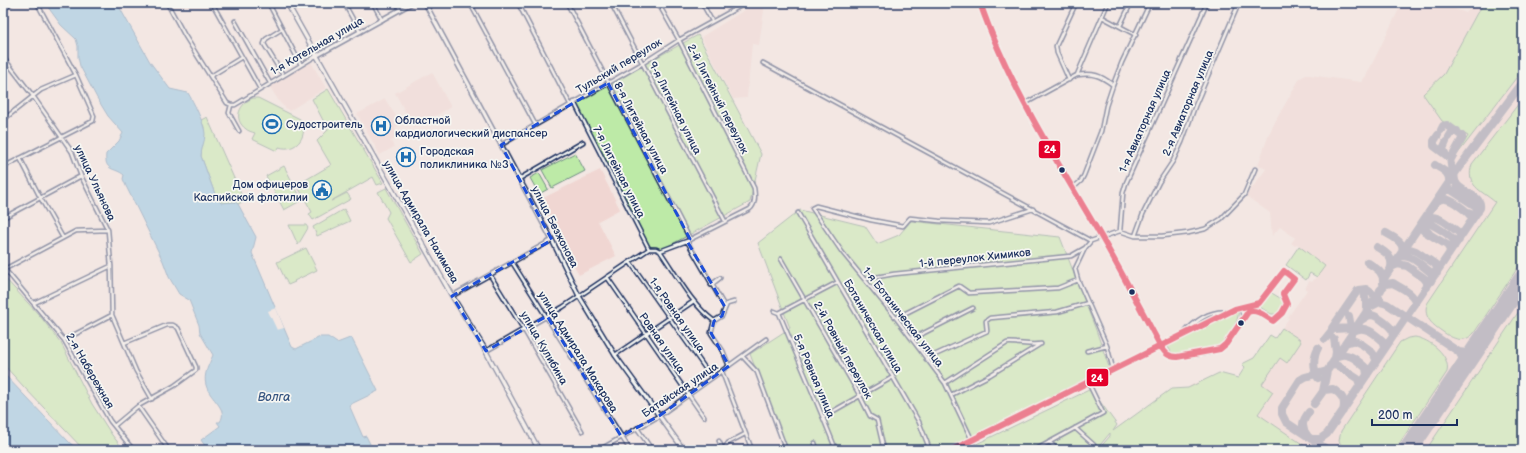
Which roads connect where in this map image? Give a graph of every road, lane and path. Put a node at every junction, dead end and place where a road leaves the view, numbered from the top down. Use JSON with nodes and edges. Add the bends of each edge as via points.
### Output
{"nodes":[{"id":1,"x":12,"y":3,"type":"edge"},
{"id":2,"x":38,"y":3,"type":"edge"},
{"id":3,"x":167,"y":3,"type":"edge"},
{"id":4,"x":212,"y":3,"type":"edge"},
{"id":5,"x":275,"y":3,"type":"edge"},
{"id":6,"x":287,"y":3,"type":"edge"},
{"id":7,"x":344,"y":3,"type":"edge"},
{"id":8,"x":373,"y":3,"type":"edge"},
{"id":9,"x":397,"y":3,"type":"edge"},
{"id":10,"x":412,"y":3,"type":"edge"},
{"id":11,"x":425,"y":3,"type":"edge"},
{"id":12,"x":470,"y":3,"type":"edge"},
{"id":13,"x":518,"y":3,"type":"edge"},
{"id":14,"x":567,"y":3,"type":"edge"},
{"id":15,"x":611,"y":3,"type":"edge"},
{"id":16,"x":658,"y":3,"type":"edge"},
{"id":17,"x":702,"y":3,"type":"edge"},
{"id":18,"x":746,"y":3,"type":"edge"},
{"id":19,"x":980,"y":3,"type":"edge"},
{"id":20,"x":1076,"y":3,"type":"edge"},
{"id":21,"x":1108,"y":3,"type":"edge"},
{"id":22,"x":1130,"y":3,"type":"edge"},
{"id":23,"x":1150,"y":3,"type":"edge"},
{"id":24,"x":1206,"y":3,"type":"edge"},
{"id":25,"x":1239,"y":3,"type":"edge"},
{"id":26,"x":269,"y":5,"type":"edge"},
{"id":27,"x":3,"y":8,"type":"edge"},
{"id":28,"x":400,"y":9,"type":"junction"},
{"id":29,"x":1102,"y":17,"type":"junction"},
{"id":30,"x":382,"y":20,"type":"junction"},
{"id":31,"x":235,"y":21,"type":"dead end"},
{"id":32,"x":712,"y":21,"type":"junction"},
{"id":33,"x":1120,"y":26,"type":"junction"},
{"id":34,"x":282,"y":29,"type":"junction"},
{"id":35,"x":360,"y":32,"type":"junction"},
{"id":36,"x":1136,"y":35,"type":"junction"},
{"id":37,"x":679,"y":40,"type":"junction"},
{"id":38,"x":316,"y":56,"type":"junction"},
{"id":39,"x":242,"y":57,"type":"junction"},
{"id":40,"x":4,"y":60,"type":"edge"},
{"id":41,"x":643,"y":63,"type":"junction"},
{"id":42,"x":763,"y":63,"type":"dead end"},
{"id":43,"x":301,"y":65,"type":"junction"},
{"id":44,"x":76,"y":74,"type":"junction"},
{"id":45,"x":284,"y":75,"type":"junction"},
{"id":46,"x":1077,"y":75,"type":"junction"},
{"id":47,"x":211,"y":76,"type":"junction"},
{"id":48,"x":1069,"y":80,"type":"junction"},
{"id":49,"x":270,"y":83,"type":"junction"},
{"id":50,"x":608,"y":83,"type":"junction"},
{"id":51,"x":1113,"y":85,"type":"junction"},
{"id":52,"x":260,"y":89,"type":"junction"},
{"id":53,"x":33,"y":96,"type":"junction"},
{"id":54,"x":574,"y":102,"type":"junction"},
{"id":55,"x":1026,"y":103,"type":"junction"},
{"id":56,"x":570,"y":104,"type":"junction"},
{"id":57,"x":231,"y":105,"type":"junction"},
{"id":58,"x":3,"y":120,"type":"edge"},
{"id":59,"x":535,"y":124,"type":"junction"},
{"id":60,"x":239,"y":131,"type":"dead end"},
{"id":61,"x":62,"y":137,"type":"junction"},
{"id":62,"x":583,"y":142,"type":"dead end"},
{"id":63,"x":501,"y":145,"type":"junction"},
{"id":64,"x":20,"y":158,"type":"junction"},
{"id":65,"x":3,"y":167,"type":"edge"},
{"id":66,"x":1255,"y":169,"type":"dead end"},
{"id":67,"x":81,"y":176,"type":"junction"},
{"id":68,"x":519,"y":179,"type":"junction"},
{"id":69,"x":1073,"y":188,"type":"junction"},
{"id":70,"x":41,"y":199,"type":"junction"},
{"id":71,"x":1033,"y":209,"type":"junction"},
{"id":72,"x":798,"y":213,"type":"dead end"},
{"id":73,"x":3,"y":218,"type":"edge"},
{"id":74,"x":724,"y":221,"type":"junction"},
{"id":75,"x":108,"y":230,"type":"junction"},
{"id":76,"x":1120,"y":232,"type":"junction"},
{"id":77,"x":1135,"y":236,"type":"junction"},
{"id":78,"x":63,"y":238,"type":"junction"},
{"id":79,"x":1102,"y":238,"type":"junction"},
{"id":80,"x":552,"y":240,"type":"junction"},
{"id":81,"x":688,"y":240,"type":"junction"},
{"id":82,"x":1091,"y":241,"type":"junction"},
{"id":83,"x":1086,"y":248,"type":"junction"},
{"id":84,"x":649,"y":249,"type":"junction"},
{"id":85,"x":660,"y":251,"type":"junction"},
{"id":86,"x":781,"y":259,"type":"dead end"},
{"id":87,"x":512,"y":262,"type":"junction"},
{"id":88,"x":630,"y":262,"type":"junction"},
{"id":89,"x":111,"y":266,"type":"junction"},
{"id":90,"x":4,"y":268,"type":"edge"},
{"id":91,"x":490,"y":275,"type":"junction"},
{"id":92,"x":608,"y":277,"type":"junction"},
{"id":93,"x":720,"y":278,"type":"dead end"},
{"id":94,"x":865,"y":279,"type":"junction"},
{"id":95,"x":1078,"y":280,"type":"junction"},
{"id":96,"x":838,"y":282,"type":"junction"},
{"id":97,"x":711,"y":285,"type":"junction"},
{"id":98,"x":452,"y":296,"type":"junction"},
{"id":99,"x":579,"y":296,"type":"junction"},
{"id":100,"x":805,"y":299,"type":"junction"},
{"id":101,"x":694,"y":301,"type":"junction"},
{"id":102,"x":734,"y":302,"type":"dead end"},
{"id":103,"x":34,"y":303,"type":"junction"},
{"id":104,"x":1088,"y":303,"type":"junction"},
{"id":105,"x":725,"y":307,"type":"junction"},
{"id":106,"x":1240,"y":307,"type":"junction"},
{"id":107,"x":973,"y":308,"type":"dead end"},
{"id":108,"x":774,"y":310,"type":"dead end"},
{"id":109,"x":1228,"y":312,"type":"junction"},
{"id":110,"x":779,"y":313,"type":"junction"},
{"id":111,"x":112,"y":315,"type":"junction"},
{"id":112,"x":547,"y":316,"type":"junction"},
{"id":113,"x":669,"y":318,"type":"junction"},
{"id":114,"x":896,"y":318,"type":"junction"},
{"id":115,"x":1241,"y":321,"type":"junction"},
{"id":116,"x":714,"y":322,"type":"junction"},
{"id":117,"x":524,"y":330,"type":"junction"},
{"id":118,"x":647,"y":334,"type":"junction"},
{"id":119,"x":1183,"y":335,"type":"junction"},
{"id":120,"x":766,"y":339,"type":"dead end"},
{"id":121,"x":912,"y":339,"type":"junction"},
{"id":122,"x":64,"y":340,"type":"junction"},
{"id":123,"x":124,"y":343,"type":"junction"},
{"id":124,"x":1160,"y":345,"type":"junction"},
{"id":125,"x":1107,"y":346,"type":"junction"},
{"id":126,"x":486,"y":350,"type":"junction"},
{"id":127,"x":1087,"y":351,"type":"dead end"},
{"id":128,"x":616,"y":355,"type":"junction"},
{"id":129,"x":743,"y":356,"type":"junction"},
{"id":130,"x":926,"y":359,"type":"junction"},
{"id":131,"x":729,"y":366,"type":"junction"},
{"id":132,"x":1113,"y":369,"type":"junction"},
{"id":133,"x":722,"y":372,"type":"junction"},
{"id":134,"x":893,"y":377,"type":"junction"},
{"id":135,"x":712,"y":378,"type":"junction"},
{"id":136,"x":1087,"y":382,"type":"junction"},
{"id":137,"x":945,"y":383,"type":"junction"},
{"id":138,"x":689,"y":395,"type":"junction"},
{"id":139,"x":951,"y":395,"type":"junction"},
{"id":140,"x":860,"y":396,"type":"junction"},
{"id":141,"x":152,"y":399,"type":"junction"},
{"id":142,"x":138,"y":406,"type":"junction"},
{"id":143,"x":659,"y":416,"type":"junction"},
{"id":144,"x":704,"y":417,"type":"dead end"},
{"id":145,"x":823,"y":417,"type":"junction"},
{"id":146,"x":114,"y":426,"type":"junction"},
{"id":147,"x":637,"y":428,"type":"junction"},
{"id":148,"x":1075,"y":428,"type":"junction"},
{"id":149,"x":582,"y":431,"type":"dead end"},
{"id":150,"x":745,"y":434,"type":"junction"},
{"id":151,"x":621,"y":436,"type":"junction"},
{"id":152,"x":972,"y":440,"type":"junction"},
{"id":153,"x":719,"y":442,"type":"dead end"},
{"id":154,"x":1049,"y":442,"type":"junction"},
{"id":155,"x":815,"y":443,"type":"dead end"},
{"id":156,"x":131,"y":447,"type":"dead end"},
{"id":157,"x":930,"y":448,"type":"edge"},
{"id":158,"x":1095,"y":449,"type":"edge"},
{"id":159,"x":168,"y":450,"type":"edge"},
{"id":160,"x":539,"y":450,"type":"edge"},
{"id":161,"x":601,"y":450,"type":"edge"},
{"id":162,"x":630,"y":450,"type":"edge"},
{"id":163,"x":652,"y":450,"type":"edge"},
{"id":164,"x":684,"y":450,"type":"edge"},
{"id":165,"x":723,"y":450,"type":"edge"},
{"id":166,"x":752,"y":450,"type":"edge"},
{"id":167,"x":786,"y":450,"type":"edge"},
{"id":168,"x":817,"y":450,"type":"edge"},
{"id":169,"x":836,"y":450,"type":"edge"},
{"id":170,"x":884,"y":450,"type":"edge"},
{"id":171,"x":915,"y":450,"type":"edge"},
{"id":172,"x":952,"y":450,"type":"edge"},
{"id":173,"x":974,"y":450,"type":"edge"},
{"id":174,"x":1035,"y":450,"type":"edge"},
{"id":175,"x":1058,"y":450,"type":"edge"}],
"edges":[{"from":1,"to":27,"type":"street"},
{"from":2,"to":44,"type":"street"},
{"from":3,"to":47,"type":"street"},
{"from":4,"to":39,"type":"street"},
{"from":5,"to":26,"type":"street"},
{"from":6,"to":38,"type":"main road","name":"улица Адмирала Нахимова"},
{"from":7,"to":35,"type":"street"},
{"from":8,"to":30,"type":"street"},
{"from":9,"to":28,"type":"street"},
{"from":10,"to":28,"type":"street","name":"1-я Котельная улица"},
{"from":11,"to":63,"type":"street","name":"улица Безжонова"},
{"from":12,"to":59,"type":"street"},
{"from":13,"to":56,"type":"street"},
{"from":14,"to":50,"type":"street","name":"8-я Литейная улица"},
{"from":15,"to":41,"type":"street","name":"9-я Литейная улица"},
{"from":16,"to":37,"type":"street","name":"2-й Литейный переулок"},
{"from":17,"to":32,"type":"street"},
{"from":18,"to":32,"type":"street","name":"Тульский переулок"},
{"from":19,"to":55,"type":"main road","via":[[998,49]]},
{"from":20,"to":48,"type":"street","via":[[1056,46]]},
{"from":21,"to":29,"type":"street"},
{"from":22,"to":33,"type":"street"},
{"from":23,"to":36,"type":"street"},
{"from":24,"to":76,"type":"street","name":"1-я Авиаторная улица","via":[[1126,183]]},
{"from":25,"to":77,"type":"street","name":"2-я Авиаторная улица","via":[[1182,142],[1143,214]]},
{"from":26,"to":34,"type":"street"},
{"from":28,"to":30,"type":"street","name":"1-я Котельная улица"},
{"from":29,"to":33,"type":"street"},
{"from":29,"to":46,"type":"street"},
{"from":30,"to":35,"type":"street","name":"1-я Котельная улица"},
{"from":31,"to":49,"type":"street"},
{"from":32,"to":37,"type":"street","name":"Тульский переулок"},
{"from":33,"to":36,"type":"street"},
{"from":34,"to":43,"type":"street"},
{"from":34,"to":45,"type":"street","via":[[266,39],[264,44]]},
{"from":35,"to":38,"type":"street","name":"1-я Котельная улица"},
{"from":36,"to":51,"type":"street"},
{"from":37,"to":41,"type":"street","name":"Тульский переулок"},
{"from":37,"to":74,"type":"street","name":"2-й Литейный переулок","via":[[754,188],[754,205]]},
{"from":38,"to":43,"type":"street","name":"1-я Котельная улица"},
{"from":38,"to":98,"type":"main road","name":"улица Адмирала Нахимова"},
{"from":39,"to":47,"type":"street"},
{"from":39,"to":52,"type":"street"},
{"from":40,"to":53,"type":"street","name":"улица Ульянова"},
{"from":41,"to":50,"type":"street","name":"Тульский переулок"},
{"from":41,"to":74,"type":"street","name":"9-я Литейная улица"},
{"from":42,"to":71,"type":"street"},
{"from":43,"to":45,"type":"street","name":"1-я Котельная улица"},
{"from":44,"to":53,"type":"street","via":[[40,90]]},
{"from":44,"to":61,"type":"street","via":[[94,119]]},
{"from":45,"to":49,"type":"street","name":"1-я Котельная улица"},
{"from":46,"to":48,"type":"street"},
{"from":46,"to":51,"type":"street","via":[[1101,76]]},
{"from":47,"to":57,"type":"street","via":[[227,103]]},
{"from":48,"to":55,"type":"street"},
{"from":49,"to":52,"type":"street","name":"1-я Котельная улица"},
{"from":50,"to":54,"type":"street","name":"Тульский переулок"},
{"from":50,"to":81,"type":"street","name":"8-я Литейная улица"},
{"from":51,"to":69,"type":"street","via":[[1101,131],[1084,175]]},
{"from":52,"to":57,"type":"street","name":"1-я Котельная улица"},
{"from":53,"to":58,"type":"street"},
{"from":53,"to":61,"type":"street","name":"улица Ульянова"},
{"from":54,"to":56,"type":"street","name":"Тульский переулок"},
{"from":54,"to":84,"type":"street","name":"7-я Литейная улица"},
{"from":55,"to":69,"type":"main road"},
{"from":56,"to":59,"type":"street","name":"Тульский переулок"},
{"from":57,"to":60,"type":"street","via":[[229,113]]},
{"from":59,"to":63,"type":"street","name":"Тульский переулок"},
{"from":61,"to":64,"type":"street"},
{"from":61,"to":67,"type":"street","name":"улица Ульянова","via":[[72,152]]},
{"from":62,"to":68,"type":"street"},
{"from":63,"to":68,"type":"street","name":"улица Безжонова"},
{"from":64,"to":65,"type":"street"},
{"from":64,"to":70,"type":"street"},
{"from":66,"to":77,"type":"street","via":[[1244,195],[1221,219],[1205,229],[1162,236]]},
{"from":67,"to":70,"type":"street"},
{"from":67,"to":75,"type":"street","name":"улица Ульянова"},
{"from":68,"to":80,"type":"street","name":"улица Безжонова"},
{"from":69,"to":79,"type":"main road"},
{"from":70,"to":73,"type":"street"},
{"from":70,"to":78,"type":"street"},
{"from":71,"to":82,"type":"street"},
{"from":71,"to":94,"type":"street","name":"1-я Ботаническая улица","via":[[989,223],[910,218],[903,226],[816,206],[812,208],[842,252]]},
{"from":72,"to":96,"type":"street","name":"Ботаническая улица"},
{"from":74,"to":81,"type":"street"},
{"from":75,"to":78,"type":"street","via":[[80,230]]},
{"from":75,"to":89,"type":"street","name":"улица Ульянова"},
{"from":76,"to":77,"type":"street"},
{"from":76,"to":79,"type":"street"},
{"from":78,"to":90,"type":"street"},
{"from":79,"to":82,"type":"street"},
{"from":79,"to":124,"type":"main road"},
{"from":80,"to":87,"type":"street"},
{"from":80,"to":99,"type":"street","name":"улица Безжонова"},
{"from":81,"to":85,"type":"street"},
{"from":81,"to":97,"type":"street","name":"8-я Литейная улица"},
{"from":82,"to":83,"type":"street"},
{"from":83,"to":94,"type":"street","name":"1-й переулок Химиков","via":[[1070,256]]},
{"from":83,"to":95,"type":"street","via":[[1075,268]]},
{"from":84,"to":85,"type":"street"},
{"from":84,"to":88,"type":"street"},
{"from":85,"to":101,"type":"street"},
{"from":86,"to":100,"type":"street","name":"2-й Ровный переулок"},
{"from":87,"to":91,"type":"street"},
{"from":87,"to":112,"type":"street","name":"улица Адмирала Макарова"},
{"from":88,"to":92,"type":"street"},
{"from":88,"to":113,"type":"street","name":"1-я Ровная улица"},
{"from":89,"to":103,"type":"street"},
{"from":89,"to":111,"type":"street","name":"улица Ульянова"},
{"from":90,"to":103,"type":"street","name":"2-я Набережная"},
{"from":91,"to":98,"type":"street"},
{"from":91,"to":117,"type":"street","name":"улица Кулибина"},
{"from":92,"to":99,"type":"street"},
{"from":92,"to":118,"type":"street","name":"Ровная улица"},
{"from":93,"to":97,"type":"street"},
{"from":94,"to":114,"type":"street","name":"1-я Ботаническая улица"},
{"from":95,"to":104,"type":"street"},
{"from":95,"to":114,"type":"street","via":[[1058,288],[969,293],[959,286]]},
{"from":96,"to":100,"type":"street"},
{"from":96,"to":134,"type":"street","name":"Ботаническая улица"},
{"from":97,"to":105,"type":"street","name":"8-я Литейная улица"},
{"from":98,"to":126,"type":"main road","name":"улица Адмирала Нахимова"},
{"from":99,"to":112,"type":"street"},
{"from":99,"to":128,"type":"street","name":"улица Безжонова"},
{"from":100,"to":110,"type":"street"},
{"from":100,"to":140,"type":"street","name":"2-й Ровный переулок"},
{"from":101,"to":113,"type":"street"},
{"from":101,"to":116,"type":"street"},
{"from":102,"to":105,"type":"street"},
{"from":103,"to":122,"type":"street","name":"2-я Набережная"},
{"from":104,"to":125,"type":"street"},
{"from":104,"to":130,"type":"street","via":[[1057,312],[990,318],[986,321],[987,331]]},
{"from":105,"to":116,"type":"street","via":[[722,316]]},
{"from":106,"to":109,"type":"main road"},
{"from":106,"to":115,"type":"main road","via":[[1243,315]]},
{"from":106,"to":115,"type":"street","via":[[1259,303],[1284,271],[1294,279],[1283,294],[1288,304],[1273,321],[1252,310]]},
{"from":107,"to":121,"type":"street"},
{"from":108,"to":110,"type":"street"},
{"from":109,"to":119,"type":"main road"},
{"from":109,"to":119,"type":"street","via":[[1214,312],[1195,322]]},
{"from":110,"to":145,"type":"street","name":"5-я Ровная улица"},
{"from":111,"to":122,"type":"street"},
{"from":111,"to":123,"type":"street","name":"улица Ульянова"},
{"from":112,"to":117,"type":"street"},
{"from":112,"to":151,"type":"street","name":"улица Адмирала Макарова"},
{"from":113,"to":118,"type":"street"},
{"from":113,"to":135,"type":"street","name":"1-я Ровная улица"},
{"from":114,"to":121,"type":"street","name":"1-я Ботаническая улица"},
{"from":115,"to":124,"type":"main road","via":[[1220,349],[1173,357]]},
{"from":116,"to":131,"type":"street","via":[[711,333]]},
{"from":117,"to":126,"type":"street"},
{"from":117,"to":149,"type":"street","name":"улица Кулибина"},
{"from":118,"to":128,"type":"street"},
{"from":118,"to":138,"type":"street","name":"Ровная улица"},
{"from":119,"to":124,"type":"main road"},
{"from":120,"to":129,"type":"street","name":"Батайская улица"},
{"from":121,"to":130,"type":"street","name":"1-я Ботаническая улица"},
{"from":122,"to":146,"type":"street","name":"2-я Набережная"},
{"from":123,"to":141,"type":"street","name":"улица Ульянова","via":[[136,372]]},
{"from":123,"to":141,"type":"street","via":[[171,325],[178,328],[196,370]]},
{"from":124,"to":132,"type":"main road"},
{"from":125,"to":127,"type":"street"},
{"from":125,"to":132,"type":"street"},
{"from":126,"to":160,"type":"main road","name":"улица Адмирала Нахимова"},
{"from":128,"to":143,"type":"street","name":"улица Безжонова"},
{"from":129,"to":131,"type":"street","name":"Батайская улица"},
{"from":129,"to":167,"type":"street","via":[[756,372]]},
{"from":130,"to":137,"type":"street","name":"1-я Ботаническая улица"},
{"from":131,"to":133,"type":"street","name":"Батайская улица"},
{"from":132,"to":136,"type":"main road"},
{"from":133,"to":135,"type":"street","name":"Батайская улица"},
{"from":133,"to":150,"type":"street"},
{"from":134,"to":140,"type":"street"},
{"from":134,"to":157,"type":"street","name":"Ботаническая улица","via":[[919,422]]},
{"from":135,"to":138,"type":"street","name":"Батайская улица"},
{"from":136,"to":148,"type":"street","via":[[1103,413]]},
{"from":136,"to":152,"type":"main road"},
{"from":137,"to":139,"type":"street","name":"1-я Ботаническая улица"},
{"from":137,"to":139,"type":"street","via":[[1006,343],[1041,344]]},
{"from":138,"to":143,"type":"street","name":"Батайская улица"},
{"from":138,"to":144,"type":"street","name":"Ровная улица"},
{"from":139,"to":152,"type":"street","name":"1-я Ботаническая улица"},
{"from":140,"to":145,"type":"street"},
{"from":140,"to":170,"type":"street","name":"2-й Ровный переулок","via":[[870,416],[876,420]]},
{"from":141,"to":142,"type":"street"},
{"from":142,"to":146,"type":"street"},
{"from":142,"to":159,"type":"street"},
{"from":143,"to":147,"type":"street","name":"Батайская улица"},
{"from":143,"to":164,"type":"street","name":"улица Безжонова"},
{"from":145,"to":169,"type":"street","name":"5-я Ровная улица"},
{"from":146,"to":156,"type":"street","name":"2-я Набережная"},
{"from":147,"to":151,"type":"street","name":"Батайская улица"},
{"from":147,"to":163,"type":"street"},
{"from":148,"to":154,"type":"street"},
{"from":148,"to":158,"type":"street"},
{"from":150,"to":165,"type":"street","via":[[728,443]]},
{"from":150,"to":166,"type":"street"},
{"from":151,"to":161,"type":"street","name":"Батайская улица"},
{"from":151,"to":162,"type":"street","name":"улица Адмирала Макарова"},
{"from":152,"to":172,"type":"main road"},
{"from":152,"to":173,"type":"street","name":"1-я Ботаническая улица"},
{"from":153,"to":165,"type":"street"},
{"from":154,"to":174,"type":"street"},
{"from":154,"to":175,"type":"street"},
{"from":155,"to":168,"type":"street"},
{"from":157,"to":171,"type":"street"}]}
